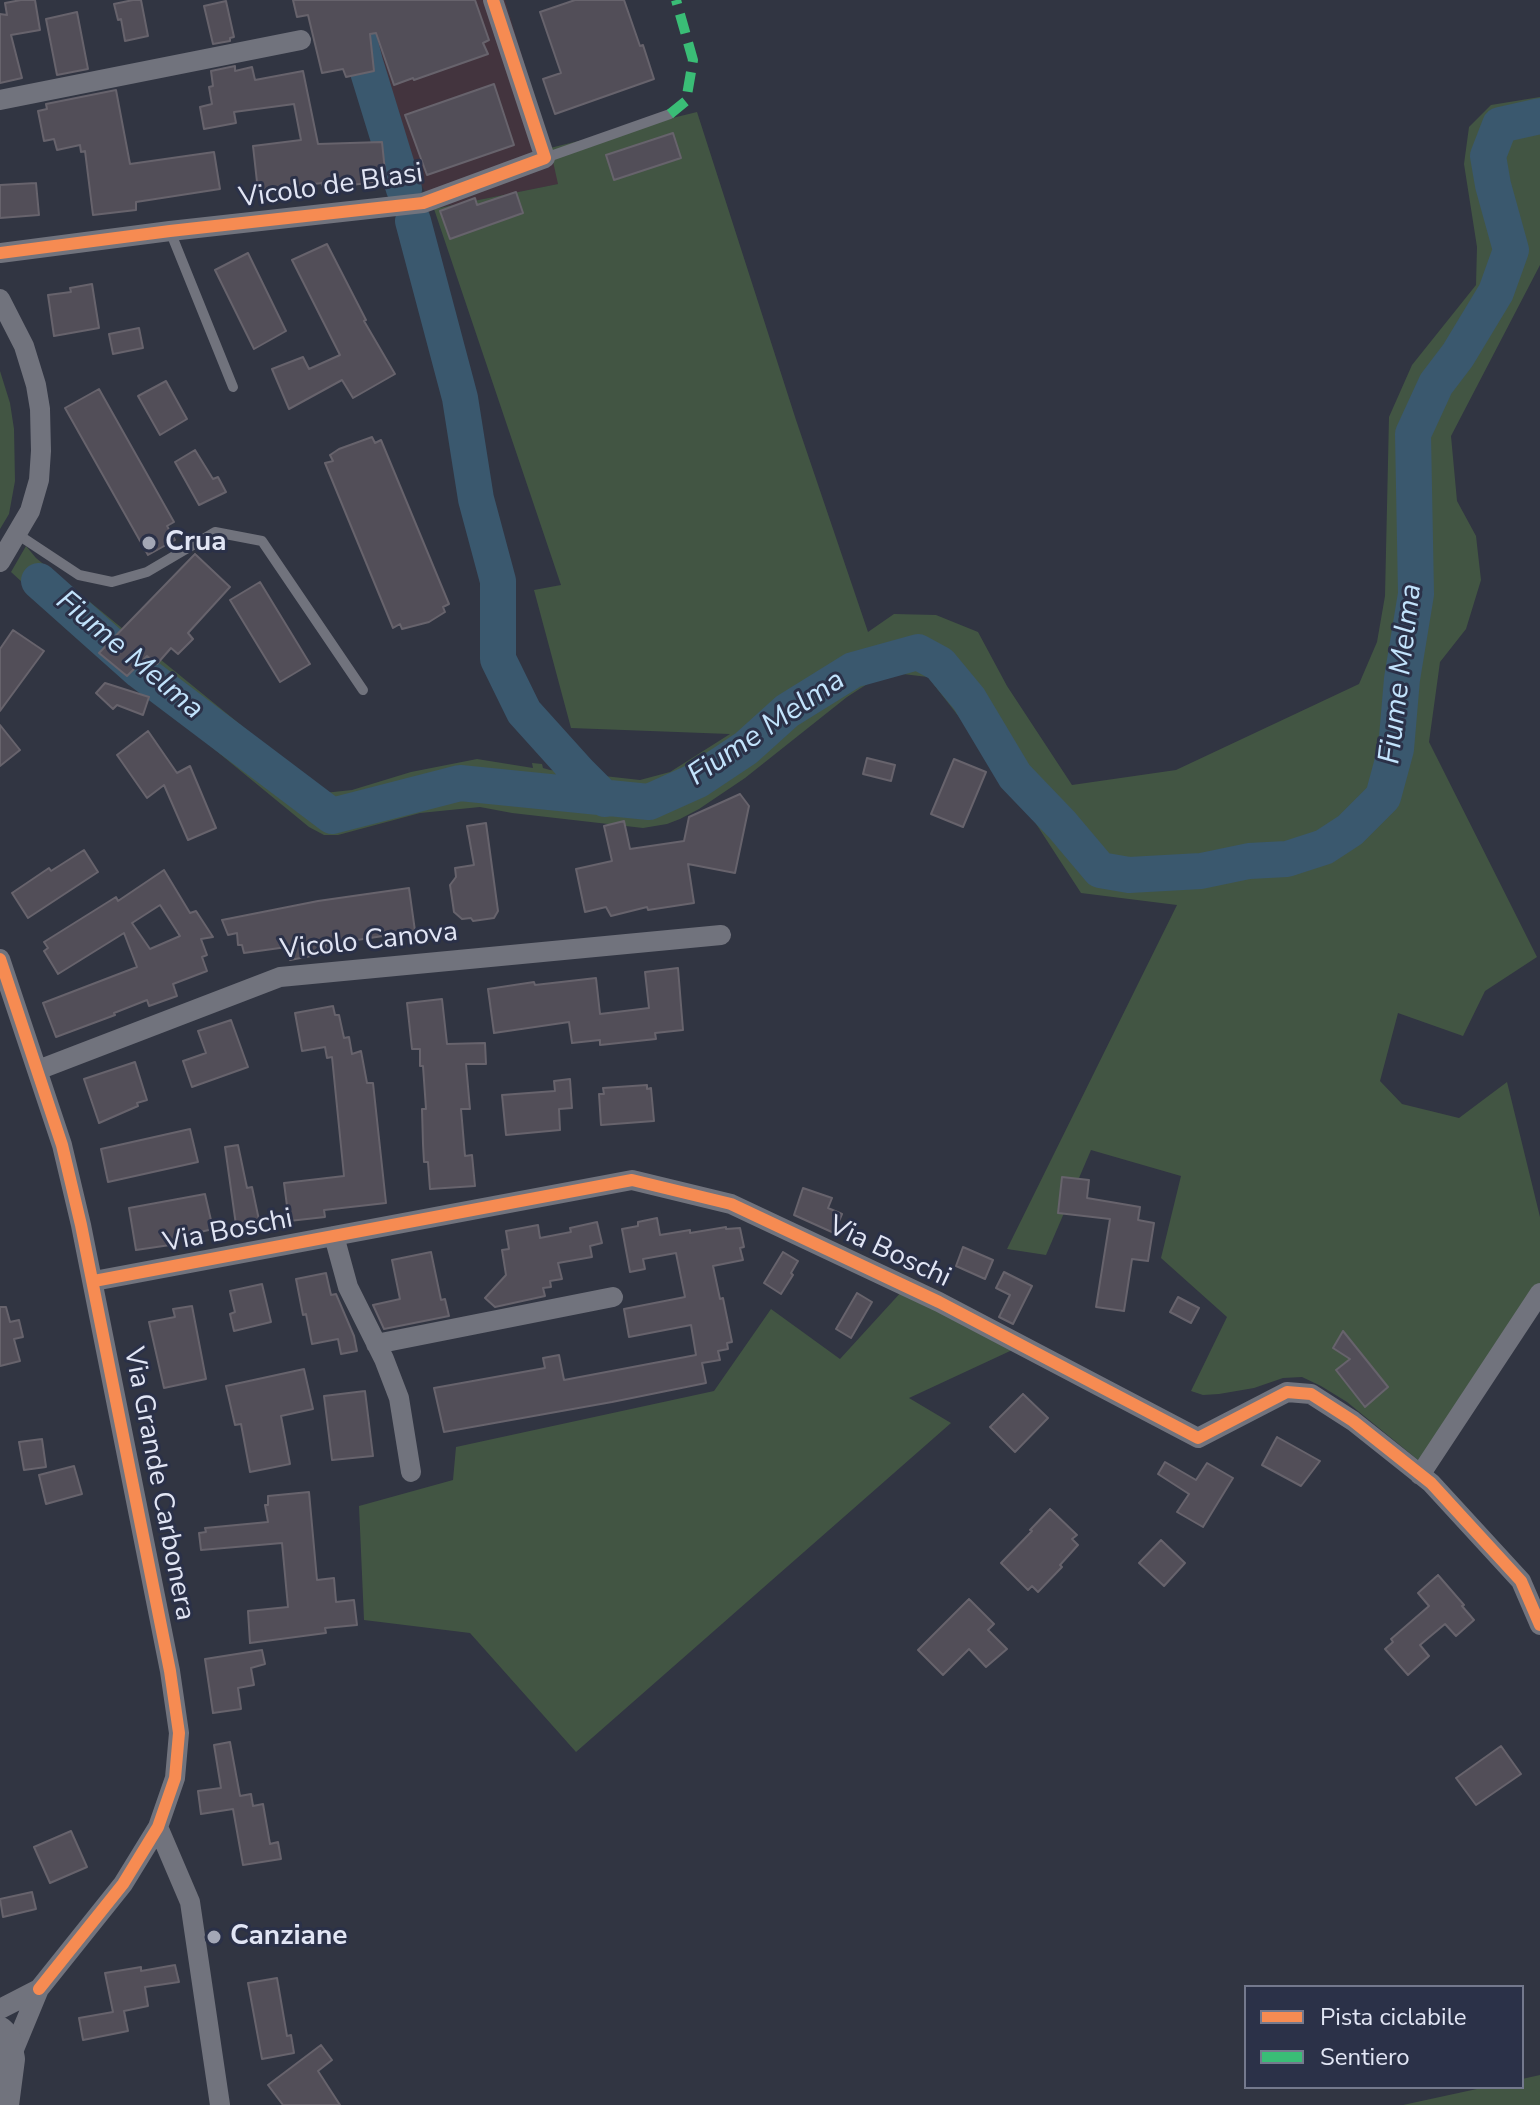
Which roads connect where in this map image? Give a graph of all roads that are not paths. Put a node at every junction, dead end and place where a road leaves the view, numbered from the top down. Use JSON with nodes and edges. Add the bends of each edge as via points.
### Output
{"nodes":[{"id":1,"x":493,"y":0,"type":"edge"},
{"id":2,"x":301,"y":40,"type":"dead end"},
{"id":3,"x":0,"y":100,"type":"edge"},
{"id":4,"x":670,"y":114,"type":"dead end"},
{"id":5,"x":545,"y":158,"type":"junction"},
{"id":6,"x":170,"y":231,"type":"junction"},
{"id":7,"x":0,"y":253,"type":"edge"},
{"id":8,"x":0,"y":299,"type":"edge"},
{"id":9,"x":233,"y":387,"type":"dead end"},
{"id":10,"x":17,"y":534,"type":"junction"},
{"id":11,"x":0,"y":562,"type":"edge"},
{"id":12,"x":363,"y":690,"type":"dead end"},
{"id":13,"x":721,"y":935,"type":"dead end"},
{"id":14,"x":0,"y":959,"type":"edge"},
{"id":15,"x":38,"y":1070,"type":"junction"},
{"id":16,"x":334,"y":1236,"type":"junction"},
{"id":17,"x":94,"y":1281,"type":"junction"},
{"id":18,"x":1540,"y":1293,"type":"edge"},
{"id":19,"x":613,"y":1297,"type":"dead end"},
{"id":20,"x":376,"y":1344,"type":"junction"},
{"id":21,"x":411,"y":1472,"type":"dead end"},
{"id":22,"x":1420,"y":1475,"type":"junction"},
{"id":23,"x":1540,"y":1625,"type":"edge"},
{"id":24,"x":158,"y":1827,"type":"junction"},
{"id":25,"x":39,"y":1989,"type":"junction"},
{"id":26,"x":0,"y":2009,"type":"edge"},
{"id":27,"x":5,"y":2063,"type":"edge"},
{"id":28,"x":4,"y":2105,"type":"edge"},
{"id":29,"x":220,"y":2105,"type":"edge"}],
"edges":[{"from":1,"to":5,"type":"street"},
{"from":2,"to":3,"type":"street"},
{"from":4,"to":5,"type":"lane"},
{"from":5,"to":6,"type":"street","name":"Vicolo de Blasi","via":[[423,203]]},
{"from":6,"to":7,"type":"street","name":"Vicolo de Blasi"},
{"from":6,"to":9,"type":"lane"},
{"from":8,"to":10,"type":"street","via":[[24,346],[40,409],[39,480]]},
{"from":10,"to":11,"type":"street"},
{"from":10,"to":12,"type":"lane","via":[[79,575],[112,582],[147,572],[215,532],[262,541]]},
{"from":13,"to":15,"type":"street","name":"Vicolo Canova","via":[[280,977]]},
{"from":14,"to":15,"type":"street","name":"Via Grande Carbonera"},
{"from":15,"to":17,"type":"street","name":"Via Grande Carbonera"},
{"from":16,"to":17,"type":"street","name":"Via Boschi"},
{"from":16,"to":20,"type":"street","via":[[348,1287]]},
{"from":16,"to":22,"type":"street","name":"Via Boschi","via":[[632,1180],[731,1204],[939,1302],[1198,1438],[1287,1392],[1311,1394]]},
{"from":17,"to":24,"type":"street","name":"Via Grande Carbonera","via":[[179,1733],[175,1778]]},
{"from":18,"to":22,"type":"street"},
{"from":19,"to":20,"type":"street"},
{"from":20,"to":21,"type":"street","via":[[399,1398]]},
{"from":22,"to":23,"type":"street","name":"Via Boschi","via":[[1521,1581]]},
{"from":24,"to":25,"type":"street","name":"Via Grande Carbonera","via":[[123,1884]]},
{"from":24,"to":29,"type":"street","via":[[190,1902]]},
{"from":25,"to":26,"type":"street","name":"Via Grande Carbonera"},
{"from":25,"to":27,"type":"street","name":"Via Grande Carbonera"},
{"from":27,"to":28,"type":"street"}]}
